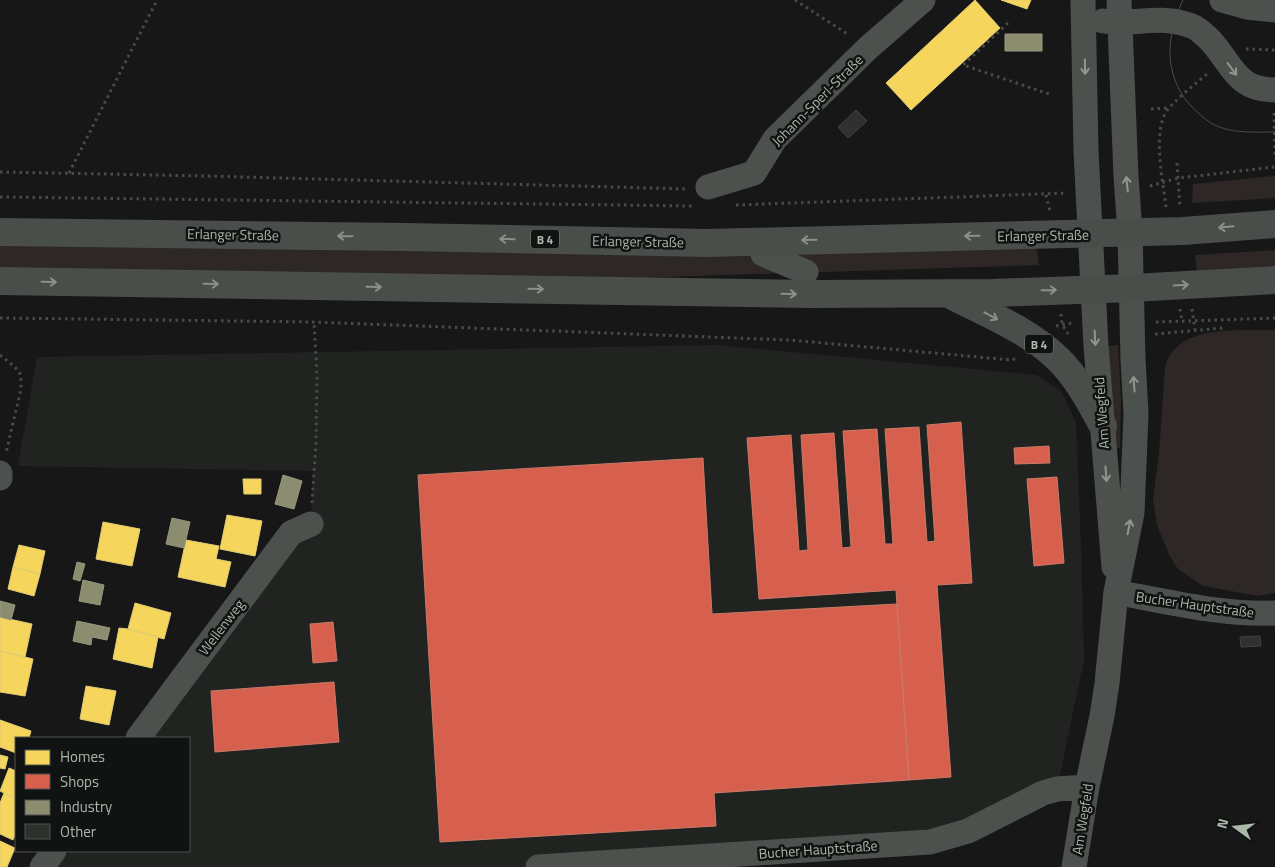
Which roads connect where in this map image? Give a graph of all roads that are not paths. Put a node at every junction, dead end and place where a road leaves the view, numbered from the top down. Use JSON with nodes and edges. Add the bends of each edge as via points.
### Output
{"nodes":[{"id":1,"x":923,"y":0,"type":"edge"},
{"id":2,"x":1213,"y":0,"type":"edge"},
{"id":3,"x":1222,"y":0,"type":"edge"},
{"id":4,"x":1083,"y":9,"type":"edge"},
{"id":5,"x":1275,"y":10,"type":"edge"},
{"id":6,"x":1119,"y":12,"type":"edge"},
{"id":7,"x":1201,"y":32,"type":"junction"},
{"id":8,"x":1274,"y":90,"type":"edge"},
{"id":9,"x":703,"y":197,"type":"road end"},
{"id":10,"x":1275,"y":224,"type":"edge"},
{"id":11,"x":0,"y":232,"type":"edge"},
{"id":12,"x":1130,"y":233,"type":"junction"},
{"id":13,"x":1091,"y":234,"type":"junction"},
{"id":14,"x":763,"y":254,"type":"dead end"},
{"id":15,"x":806,"y":272,"type":"dead end"},
{"id":16,"x":1275,"y":280,"type":"edge"},
{"id":17,"x":0,"y":281,"type":"edge"},
{"id":18,"x":1132,"y":288,"type":"junction"},
{"id":19,"x":1093,"y":289,"type":"junction"},
{"id":20,"x":948,"y":293,"type":"junction"},
{"id":21,"x":1103,"y":426,"type":"junction"},
{"id":22,"x":311,"y":524,"type":"road end"},
{"id":23,"x":1116,"y":592,"type":"junction"},
{"id":24,"x":1275,"y":614,"type":"edge"},
{"id":25,"x":139,"y":737,"type":"edge"},
{"id":26,"x":1087,"y":787,"type":"junction"},
{"id":27,"x":53,"y":852,"type":"edge"},
{"id":28,"x":42,"y":867,"type":"edge"},
{"id":29,"x":538,"y":867,"type":"edge"},
{"id":30,"x":1074,"y":867,"type":"edge"}],
"edges":[{"from":1,"to":9,"type":"street","name":"Johann-Sperl-Straße","via":[[774,139],[754,173]]},
{"from":2,"to":7,"type":"street","via":[[1209,20]]},
{"from":3,"to":5,"type":"street","via":[[1247,8]]},
{"from":4,"to":6,"type":"street"},
{"from":4,"to":13,"type":"street","one_way":true},
{"from":6,"to":7,"type":"street","via":[[1164,19]]},
{"from":12,"to":6,"type":"street","one_way":true},
{"from":7,"to":8,"type":"street","one_way":true,"via":[[1216,46],[1239,78],[1256,88]]},
{"from":10,"to":12,"type":"main road","name":"Erlanger Straße","number":"B 4","one_way":true},
{"from":13,"to":11,"type":"main road","name":"Erlanger Straße","number":"B 4","one_way":true,"via":[[708,243]]},
{"from":12,"to":13,"type":"main road","name":"Erlanger Straße","number":"B 4"},
{"from":12,"to":18,"type":"street"},
{"from":13,"to":19,"type":"street","name":"Am Wegfeld"},
{"from":14,"to":15,"type":"street"},
{"from":18,"to":16,"type":"main road","number":"B 4","one_way":true},
{"from":17,"to":20,"type":"main road","number":"B 4","one_way":true,"via":[[812,294]]},
{"from":18,"to":19,"type":"main road","number":"B 4"},
{"from":23,"to":18,"type":"street","name":"Am Wegfeld","one_way":true,"via":[[1132,513],[1136,414]]},
{"from":20,"to":19,"type":"main road","number":"B 4","one_way":true},
{"from":19,"to":21,"type":"street","name":"Am Wegfeld","one_way":true},
{"from":20,"to":21,"type":"main road","number":"B 4","one_way":true,"via":[[1022,332],[1058,358],[1082,389]]},
{"from":21,"to":23,"type":"street","name":"Am Wegfeld","one_way":true},
{"from":22,"to":25,"type":"street","name":"Wellenweg","via":[[291,533]]},
{"from":23,"to":24,"type":"street","name":"Bucher Hauptstraße","via":[[1222,611]]},
{"from":23,"to":26,"type":"street","name":"Am Wegfeld","via":[[1107,683]]},
{"from":26,"to":29,"type":"street","name":"Bucher Hauptstraße","via":[[1057,788],[968,831],[930,842]]},
{"from":26,"to":30,"type":"street","name":"Am Wegfeld"},
{"from":27,"to":28,"type":"street"}]}
